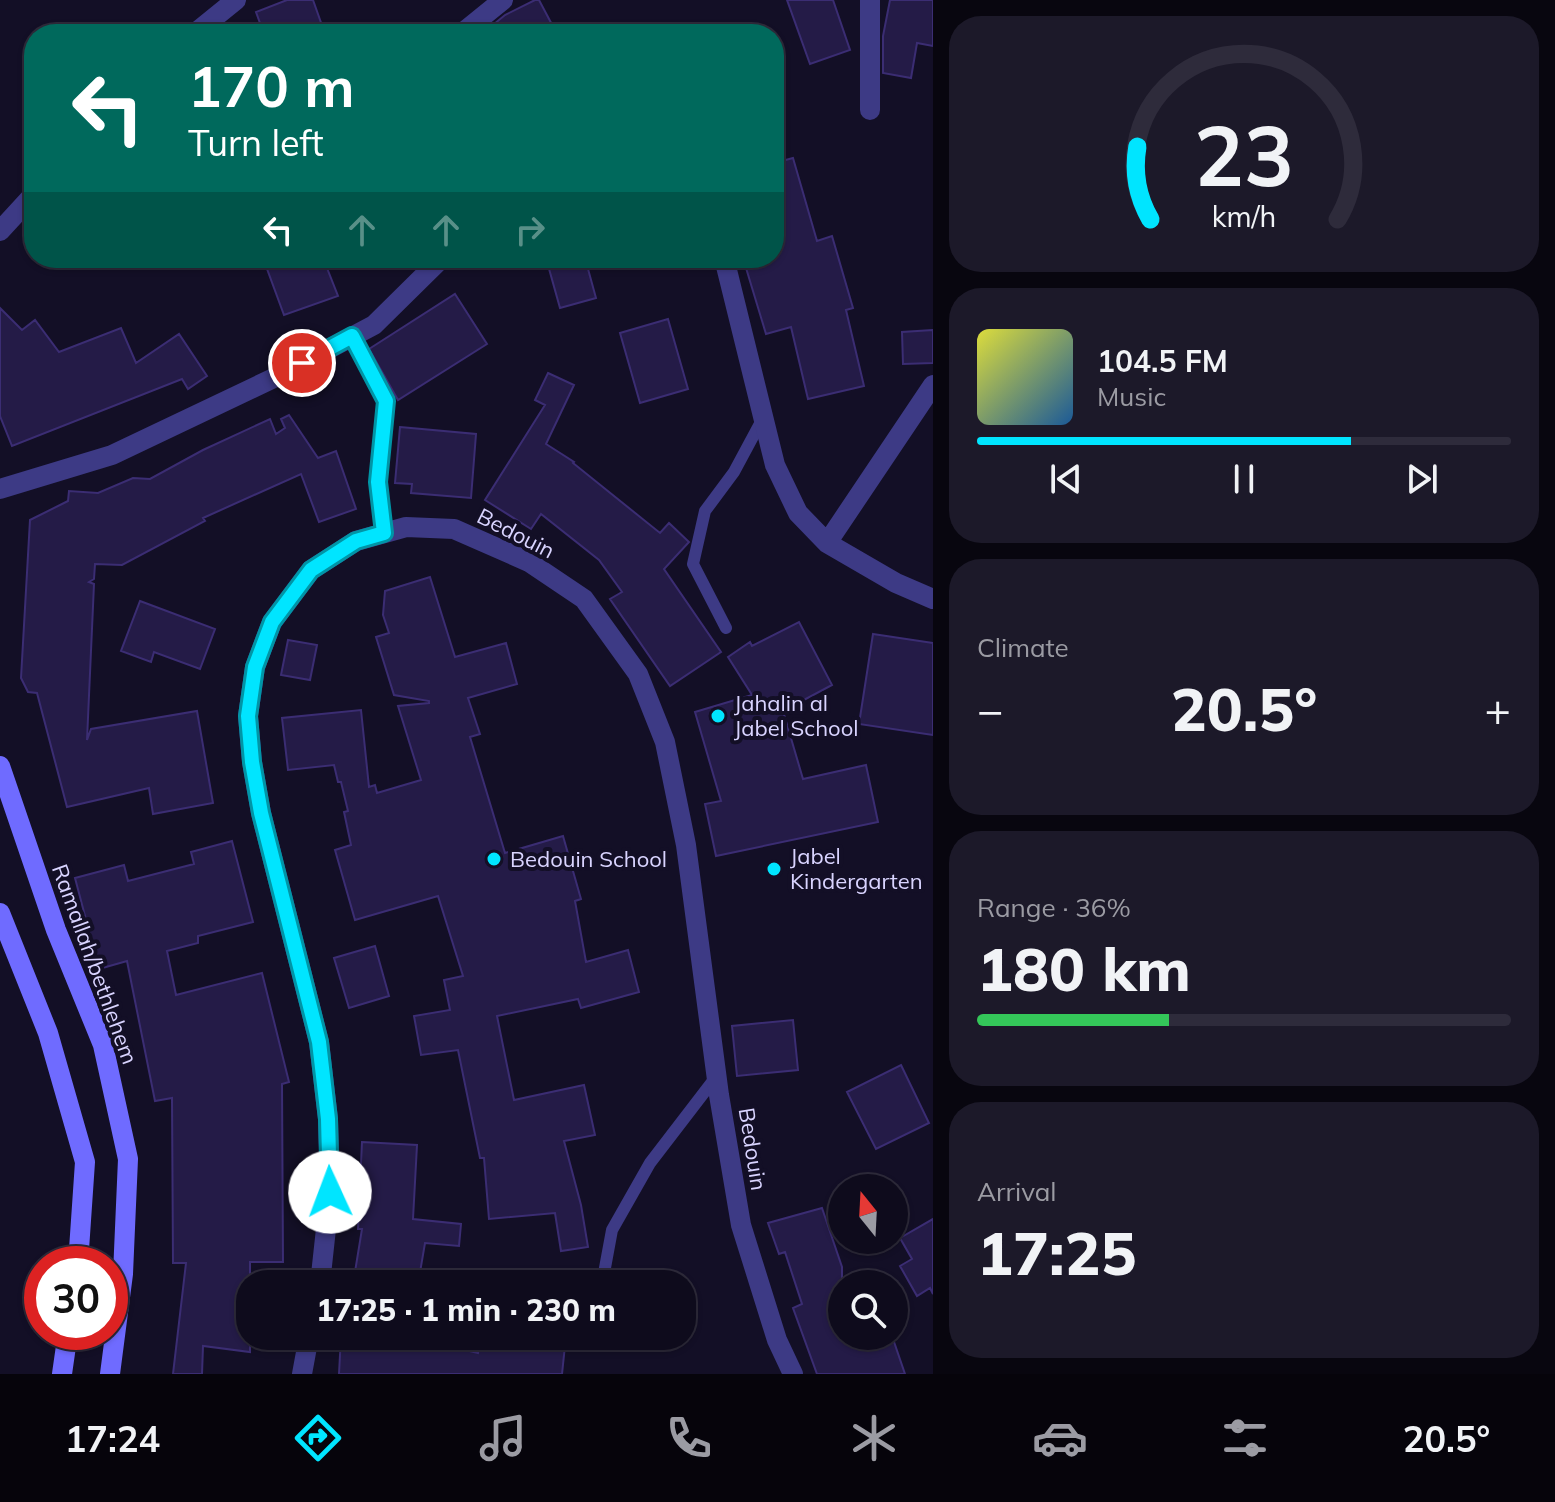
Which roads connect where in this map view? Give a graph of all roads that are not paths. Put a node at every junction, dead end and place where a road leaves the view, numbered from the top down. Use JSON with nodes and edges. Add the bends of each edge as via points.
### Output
{"nodes":[{"id":1,"x":236,"y":0,"type":"edge"},
{"id":2,"x":503,"y":0,"type":"edge"},
{"id":3,"x":870,"y":0,"type":"edge"},
{"id":4,"x":206,"y":24,"type":"edge"},
{"id":5,"x":473,"y":24,"type":"edge"},
{"id":6,"x":870,"y":110,"type":"dead end"},
{"id":7,"x":24,"y":205,"type":"edge"},
{"id":8,"x":0,"y":231,"type":"edge"},
{"id":9,"x":432,"y":268,"type":"edge"},
{"id":10,"x":727,"y":268,"type":"edge"},
{"id":11,"x":352,"y":336,"type":"junction"},
{"id":12,"x":933,"y":385,"type":"edge"},
{"id":13,"x":764,"y":416,"type":"junction"},
{"id":14,"x":0,"y":489,"type":"edge"},
{"id":15,"x":384,"y":533,"type":"junction"},
{"id":16,"x":827,"y":543,"type":"junction"},
{"id":17,"x":933,"y":599,"type":"edge"},
{"id":18,"x":726,"y":628,"type":"dead end"},
{"id":19,"x":0,"y":766,"type":"edge"},
{"id":20,"x":0,"y":913,"type":"edge"},
{"id":21,"x":717,"y":1076,"type":"junction"},
{"id":22,"x":79,"y":1246,"type":"edge"},
{"id":23,"x":323,"y":1270,"type":"edge"},
{"id":24,"x":605,"y":1270,"type":"edge"},
{"id":25,"x":65,"y":1350,"type":"edge"},
{"id":26,"x":306,"y":1350,"type":"edge"},
{"id":27,"x":62,"y":1374,"type":"edge"},
{"id":28,"x":110,"y":1374,"type":"edge"},
{"id":29,"x":302,"y":1374,"type":"edge"},
{"id":30,"x":793,"y":1374,"type":"edge"}],
"edges":[{"from":1,"to":4,"type":"street"},
{"from":2,"to":5,"type":"street"},
{"from":3,"to":6,"type":"street"},
{"from":7,"to":8,"type":"street"},
{"from":9,"to":11,"type":"street","via":[[374,325]]},
{"from":10,"to":13,"type":"street"},
{"from":11,"to":14,"type":"street","via":[[112,455]]},
{"from":11,"to":15,"type":"lane","via":[[386,401],[378,482]]},
{"from":12,"to":16,"type":"street"},
{"from":13,"to":16,"type":"street","via":[[775,465],[798,513]]},
{"from":13,"to":18,"type":"lane","via":[[734,472],[705,511],[693,564]]},
{"from":15,"to":21,"type":"street","name":"Bedouin","via":[[406,527],[454,529],[529,562],[584,599],[638,674],[665,742],[686,845]]},
{"from":15,"to":23,"type":"street","name":"Bedouin","via":[[356,541],[311,570],[272,622],[255,667],[248,716],[261,813],[319,1042],[330,1192]]},
{"from":16,"to":17,"type":"street"},
{"from":19,"to":28,"type":"main road","name":"Ramallah/bethlehem","via":[[56,930],[103,1045],[128,1159],[123,1274]]},
{"from":20,"to":22,"type":"main road","via":[[48,1033],[85,1162]]},
{"from":21,"to":24,"type":"lane","via":[[650,1163],[612,1230]]},
{"from":21,"to":30,"type":"street","name":"Bedouin","via":[[741,1225]]},
{"from":25,"to":27,"type":"main road"},
{"from":26,"to":29,"type":"street"}]}
